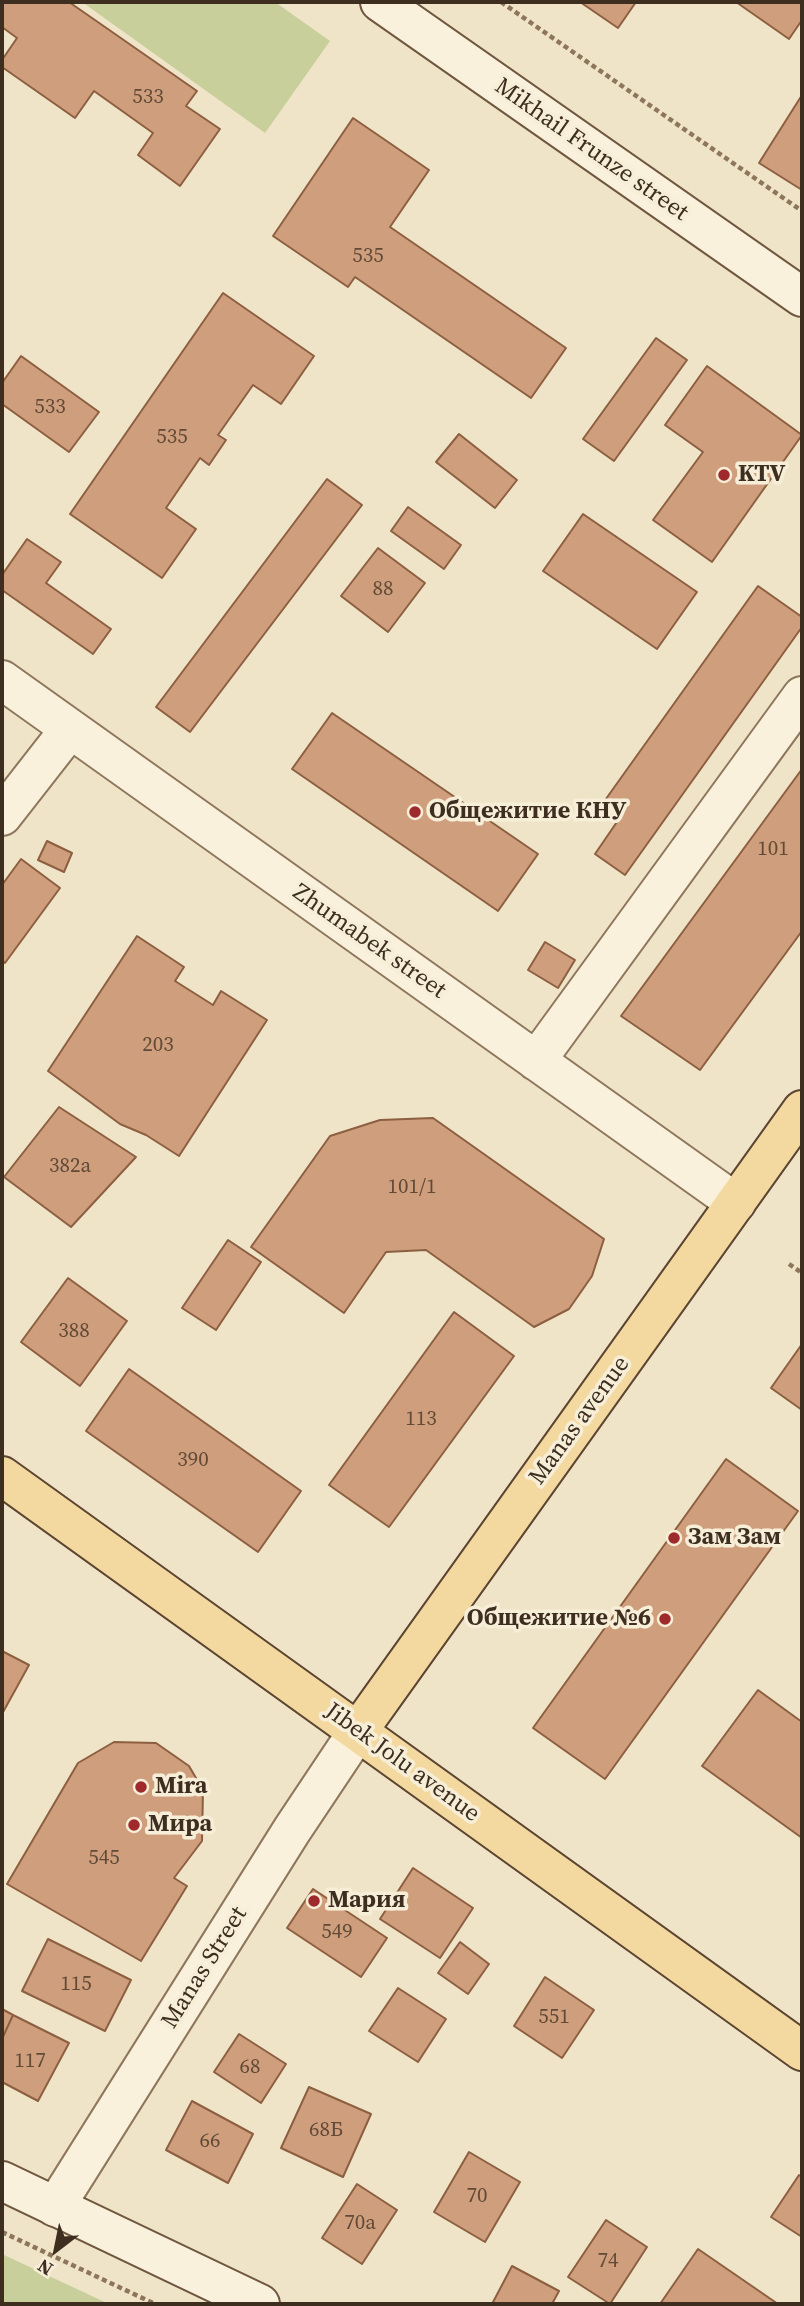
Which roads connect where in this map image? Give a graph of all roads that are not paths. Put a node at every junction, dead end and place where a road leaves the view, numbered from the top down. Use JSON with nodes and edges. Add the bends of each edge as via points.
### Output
{"nodes":[{"id":1,"x":380,"y":2,"type":"edge"},
{"id":2,"x":802,"y":297,"type":"edge"},
{"id":3,"x":2,"y":680,"type":"edge"},
{"id":4,"x":802,"y":696,"type":"edge"},
{"id":5,"x":71,"y":729,"type":"junction"},
{"id":6,"x":2,"y":816,"type":"edge"},
{"id":7,"x":536,"y":1061,"type":"junction"},
{"id":8,"x":802,"y":1110,"type":"edge"},
{"id":9,"x":736,"y":1203,"type":"junction"},
{"id":10,"x":2,"y":1476,"type":"edge"},
{"id":11,"x":358,"y":1731,"type":"junction"},
{"id":12,"x":802,"y":2051,"type":"edge"},
{"id":13,"x":2,"y":2181,"type":"edge"},
{"id":14,"x":55,"y":2207,"type":"junction"},
{"id":15,"x":260,"y":2304,"type":"edge"}],
"edges":[{"from":1,"to":2,"type":"street","name":"Mikhail Frunze street"},
{"from":3,"to":5,"type":"street","name":"Zhumabek street"},
{"from":4,"to":7,"type":"street"},
{"from":5,"to":6,"type":"street"},
{"from":5,"to":7,"type":"street","name":"Zhumabek street"},
{"from":7,"to":9,"type":"street","name":"Zhumabek street"},
{"from":8,"to":9,"type":"main road","name":"Manas avenue"},
{"from":9,"to":11,"type":"main road","name":"Manas avenue"},
{"from":10,"to":11,"type":"main road","name":"Jibek Jolu avenue"},
{"from":11,"to":12,"type":"main road","name":"Jibek Jolu avenue"},
{"from":11,"to":14,"type":"street","name":"Manas Street"},
{"from":13,"to":14,"type":"street"},
{"from":14,"to":15,"type":"street"}]}
